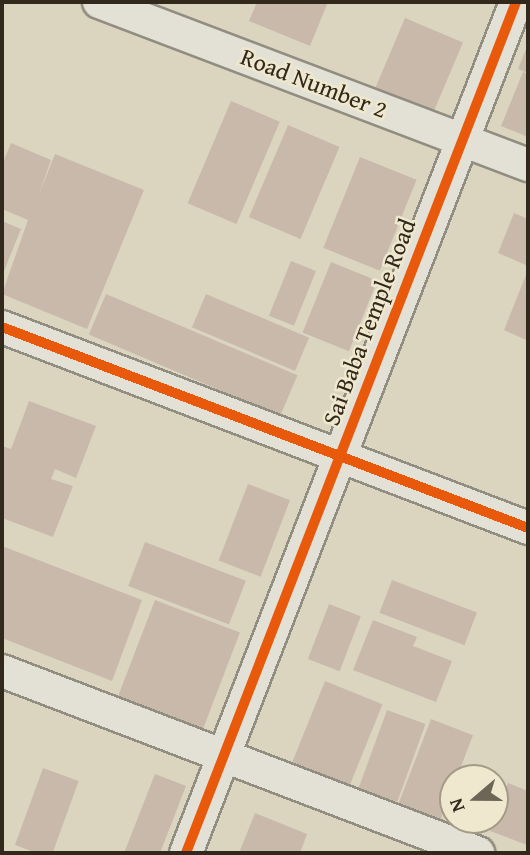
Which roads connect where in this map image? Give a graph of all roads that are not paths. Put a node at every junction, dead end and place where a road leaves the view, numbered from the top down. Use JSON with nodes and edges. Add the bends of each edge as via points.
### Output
{"nodes":[{"id":1,"x":99,"y":2,"type":"edge"},
{"id":2,"x":516,"y":2,"type":"edge"},
{"id":3,"x":463,"y":139,"type":"junction"},
{"id":4,"x":528,"y":165,"type":"edge"},
{"id":5,"x":2,"y":327,"type":"edge"},
{"id":6,"x":340,"y":456,"type":"junction"},
{"id":7,"x":528,"y":528,"type":"edge"},
{"id":8,"x":2,"y":671,"type":"edge"},
{"id":9,"x":223,"y":756,"type":"junction"},
{"id":10,"x":186,"y":853,"type":"edge"},
{"id":11,"x":478,"y":853,"type":"edge"}],
"edges":[{"from":1,"to":3,"type":"street","name":"Road Number 2"},
{"from":2,"to":3,"type":"street","name":"Sai Baba Temple Road"},
{"from":3,"to":4,"type":"street","name":"Road Number 2"},
{"from":3,"to":6,"type":"street","name":"Sai Baba Temple Road"},
{"from":5,"to":6,"type":"street"},
{"from":6,"to":7,"type":"street"},
{"from":6,"to":9,"type":"street","name":"Sai Baba Temple Road"},
{"from":8,"to":9,"type":"street"},
{"from":9,"to":10,"type":"street","name":"Sai Baba Temple Road"},
{"from":9,"to":11,"type":"street"}]}
